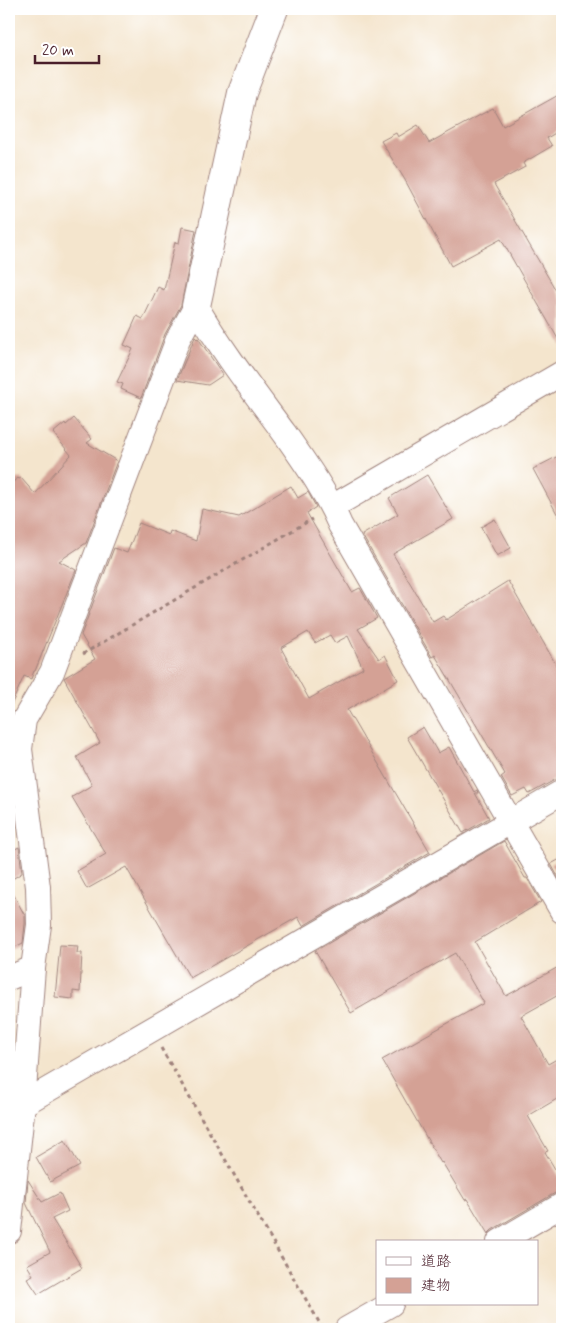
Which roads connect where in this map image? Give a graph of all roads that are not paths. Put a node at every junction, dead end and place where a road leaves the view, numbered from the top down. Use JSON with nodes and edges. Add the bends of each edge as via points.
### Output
{"nodes":[{"id":1,"x":274,"y":9,"type":"edge"},
{"id":2,"x":196,"y":306,"type":"junction"},
{"id":3,"x":562,"y":373,"type":"edge"},
{"id":4,"x":332,"y":507,"type":"junction"},
{"id":5,"x":562,"y":792,"type":"edge"},
{"id":6,"x":511,"y":821,"type":"junction"},
{"id":7,"x":562,"y":911,"type":"edge"},
{"id":8,"x":17,"y":970,"type":"edge"},
{"id":9,"x":23,"y":1104,"type":"junction"},
{"id":10,"x":562,"y":1205,"type":"edge"},
{"id":11,"x":9,"y":1231,"type":"edge"},
{"id":12,"x":502,"y":1240,"type":"edge"},
{"id":13,"x":387,"y":1306,"type":"edge"},
{"id":14,"x":347,"y":1329,"type":"edge"}],
"edges":[{"from":1,"to":2,"type":"street","via":[[242,93]]},
{"from":2,"to":4,"type":"street","via":[[317,480]]},
{"from":2,"to":8,"type":"street","via":[[178,339],[52,672],[24,720],[20,749],[38,887],[39,925]]},
{"from":3,"to":4,"type":"street"},
{"from":4,"to":6,"type":"street"},
{"from":5,"to":6,"type":"street"},
{"from":6,"to":7,"type":"street"},
{"from":6,"to":9,"type":"street"},
{"from":8,"to":9,"type":"street"},
{"from":9,"to":11,"type":"street"},
{"from":10,"to":12,"type":"street"},
{"from":13,"to":14,"type":"street"}]}
